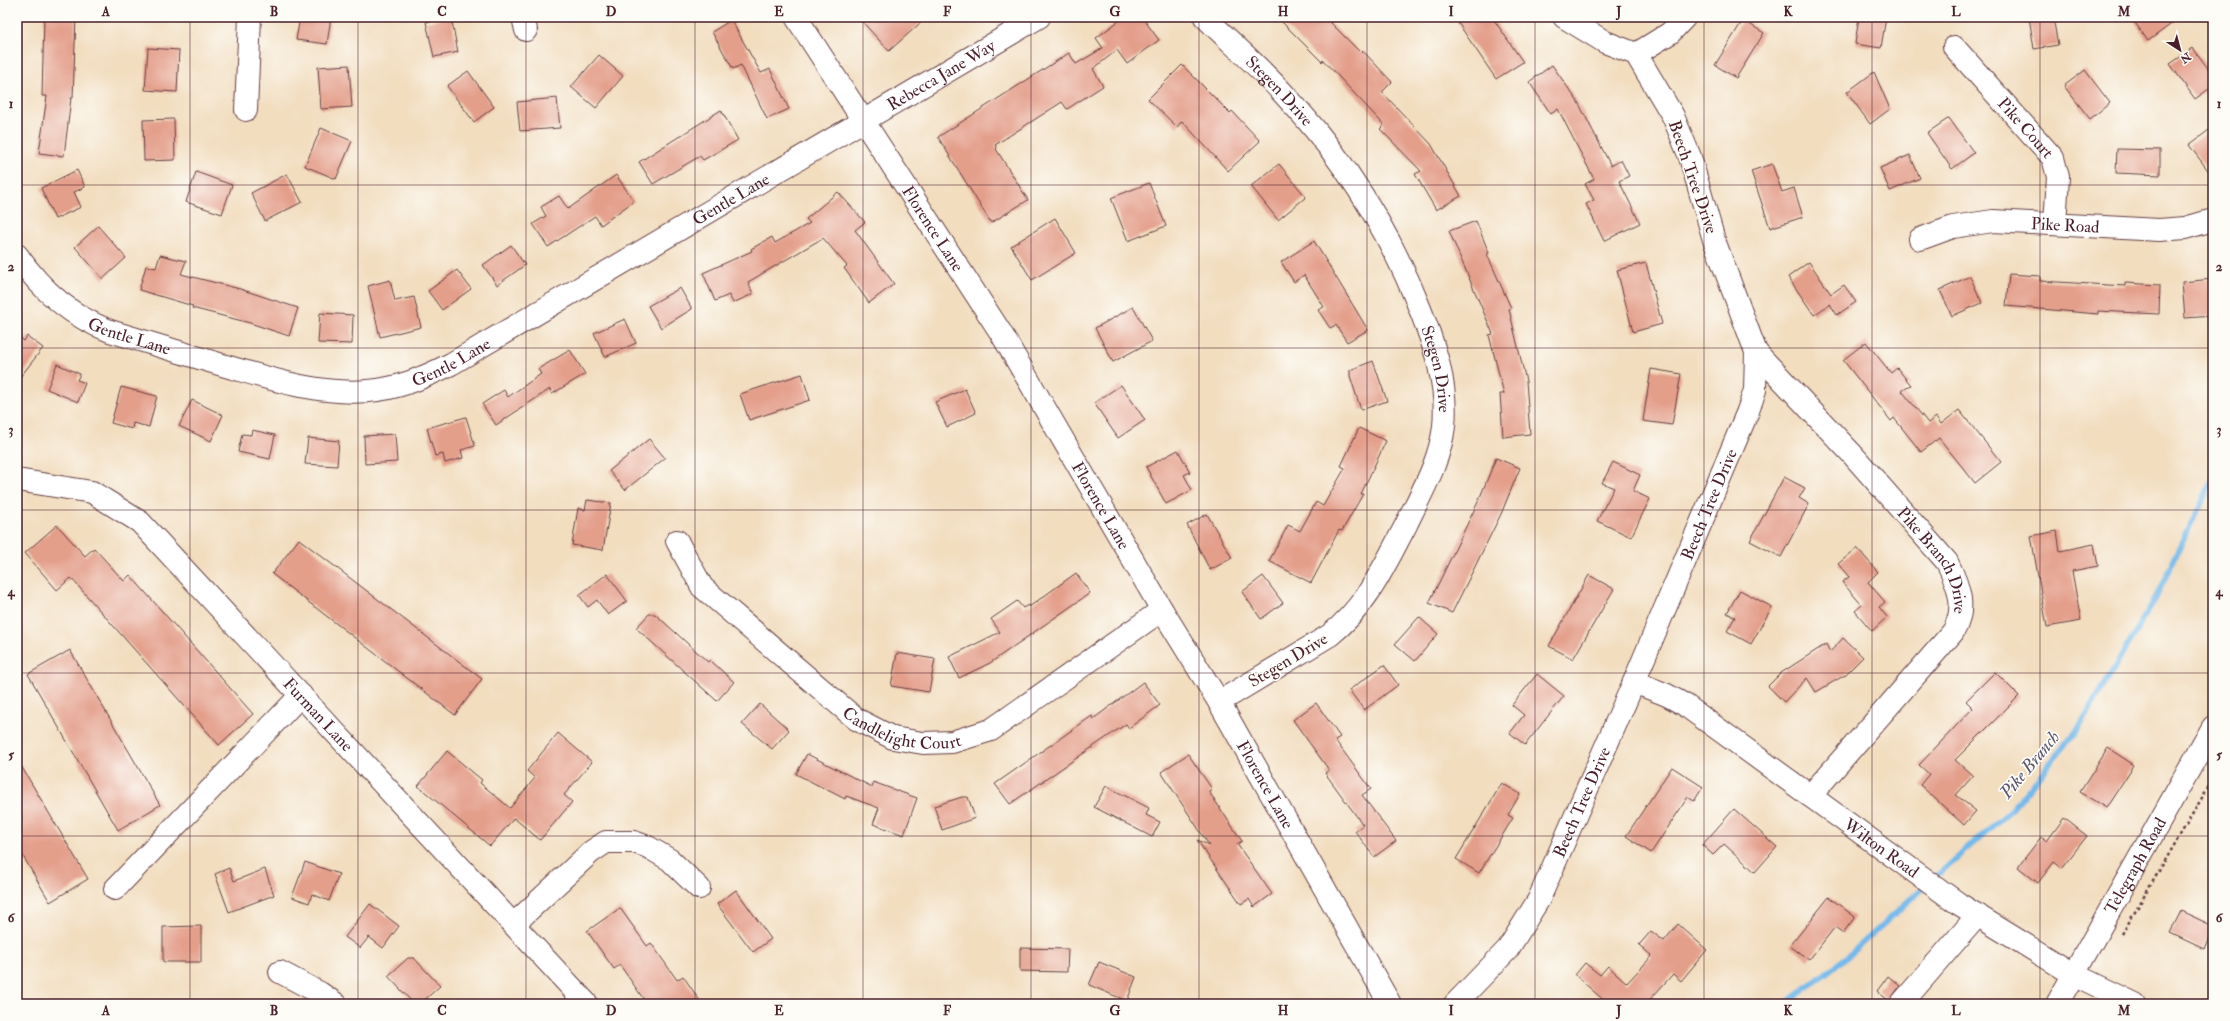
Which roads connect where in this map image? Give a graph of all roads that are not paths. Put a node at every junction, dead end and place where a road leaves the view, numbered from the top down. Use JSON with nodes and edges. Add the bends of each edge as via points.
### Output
{"nodes":[{"id":1,"x":250,"y":17,"type":"edge"},
{"id":2,"x":796,"y":17,"type":"edge"},
{"id":3,"x":1039,"y":17,"type":"edge"},
{"id":4,"x":1205,"y":17,"type":"edge"},
{"id":5,"x":1564,"y":17,"type":"edge"},
{"id":6,"x":1684,"y":17,"type":"edge"},
{"id":7,"x":1954,"y":47,"type":"dead end"},
{"id":8,"x":1636,"y":54,"type":"junction"},
{"id":9,"x":246,"y":110,"type":"dead end"},
{"id":10,"x":865,"y":121,"type":"junction"},
{"id":11,"x":2213,"y":220,"type":"edge"},
{"id":12,"x":2055,"y":224,"type":"junction"},
{"id":13,"x":1920,"y":239,"type":"dead end"},
{"id":14,"x":17,"y":254,"type":"edge"},
{"id":15,"x":1756,"y":352,"type":"junction"},
{"id":16,"x":17,"y":480,"type":"edge"},
{"id":17,"x":677,"y":541,"type":"dead end"},
{"id":18,"x":1162,"y":610,"type":"junction"},
{"id":19,"x":1634,"y":682,"type":"junction"},
{"id":20,"x":302,"y":695,"type":"junction"},
{"id":21,"x":1219,"y":702,"type":"junction"},
{"id":22,"x":2213,"y":727,"type":"edge"},
{"id":23,"x":1810,"y":796,"type":"junction"},
{"id":24,"x":700,"y":888,"type":"dead end"},
{"id":25,"x":115,"y":889,"type":"dead end"},
{"id":26,"x":1978,"y":915,"type":"junction"},
{"id":27,"x":514,"y":924,"type":"junction"},
{"id":28,"x":280,"y":972,"type":"dead end"},
{"id":29,"x":2073,"y":974,"type":"junction"},
{"id":30,"x":336,"y":1004,"type":"edge"},
{"id":31,"x":587,"y":1004,"type":"edge"},
{"id":32,"x":1390,"y":1004,"type":"edge"},
{"id":33,"x":1455,"y":1004,"type":"edge"},
{"id":34,"x":1901,"y":1004,"type":"edge"},
{"id":35,"x":2057,"y":1004,"type":"edge"},
{"id":36,"x":2135,"y":1004,"type":"edge"}],
"edges":[{"from":1,"to":9,"type":"street"},
{"from":2,"to":10,"type":"street","name":"Florence Lane"},
{"from":3,"to":10,"type":"street","name":"Rebecca Jane Way"},
{"from":4,"to":21,"type":"street","name":"Stegen Drive","via":[[1280,90],[1310,124],[1363,196],[1397,255],[1423,317],[1441,374],[1444,400],[1444,427],[1438,456],[1367,598],[1345,623],[1330,635]]},
{"from":5,"to":8,"type":"street","via":[[1605,42]]},
{"from":6,"to":8,"type":"street","via":[[1670,33]]},
{"from":7,"to":12,"type":"street","name":"Pike Court","via":[[2053,158],[2058,177]]},
{"from":8,"to":15,"type":"street","name":"Beech Tree Drive","via":[[1673,116],[1683,138],[1714,240]]},
{"from":10,"to":14,"type":"street","name":"Gentle Lane","via":[[451,364],[423,378],[396,387],[337,392],[292,385],[98,327],[48,294],[31,276]]},
{"from":10,"to":18,"type":"street","name":"Florence Lane","via":[[1001,333]]},
{"from":11,"to":12,"type":"street","name":"Pike Road","via":[[2185,228],[2159,230]]},
{"from":12,"to":13,"type":"street","name":"Pike Road","via":[[1974,222],[1953,226]]},
{"from":15,"to":19,"type":"street","name":"Beech Tree Drive","via":[[1755,390],[1748,411]]},
{"from":15,"to":23,"type":"street","name":"Pike Branch Drive","via":[[1852,454],[1947,562],[1957,581],[1962,600],[1954,632]]},
{"from":16,"to":20,"type":"street","name":"Furman Lane","via":[[92,492],[140,522]]},
{"from":17,"to":18,"type":"street","name":"Candlelight Court","via":[[702,587],[856,719],[893,738],[923,743],[952,742],[991,730]]},
{"from":18,"to":21,"type":"street","name":"Florence Lane"},
{"from":19,"to":23,"type":"street","name":"Wilton Road","via":[[1680,702]]},
{"from":19,"to":33,"type":"street","name":"Beech Tree Drive","via":[[1539,899],[1508,949]]},
{"from":20,"to":25,"type":"street"},
{"from":20,"to":27,"type":"street","name":"Furman Lane"},
{"from":21,"to":32,"type":"street","name":"Florence Lane"},
{"from":22,"to":29,"type":"street","name":"Telegraph Road"},
{"from":23,"to":26,"type":"street","name":"Wilton Road"},
{"from":24,"to":27,"type":"street","via":[[670,860],[648,847],[634,842],[606,842],[591,852]]},
{"from":26,"to":29,"type":"street","name":"Wilton Road"},
{"from":26,"to":34,"type":"street"},
{"from":27,"to":31,"type":"street","name":"Furman Lane"},
{"from":28,"to":30,"type":"street"},
{"from":29,"to":35,"type":"street","name":"Telegraph Road"},
{"from":29,"to":36,"type":"street","name":"Wilton Road"}]}
